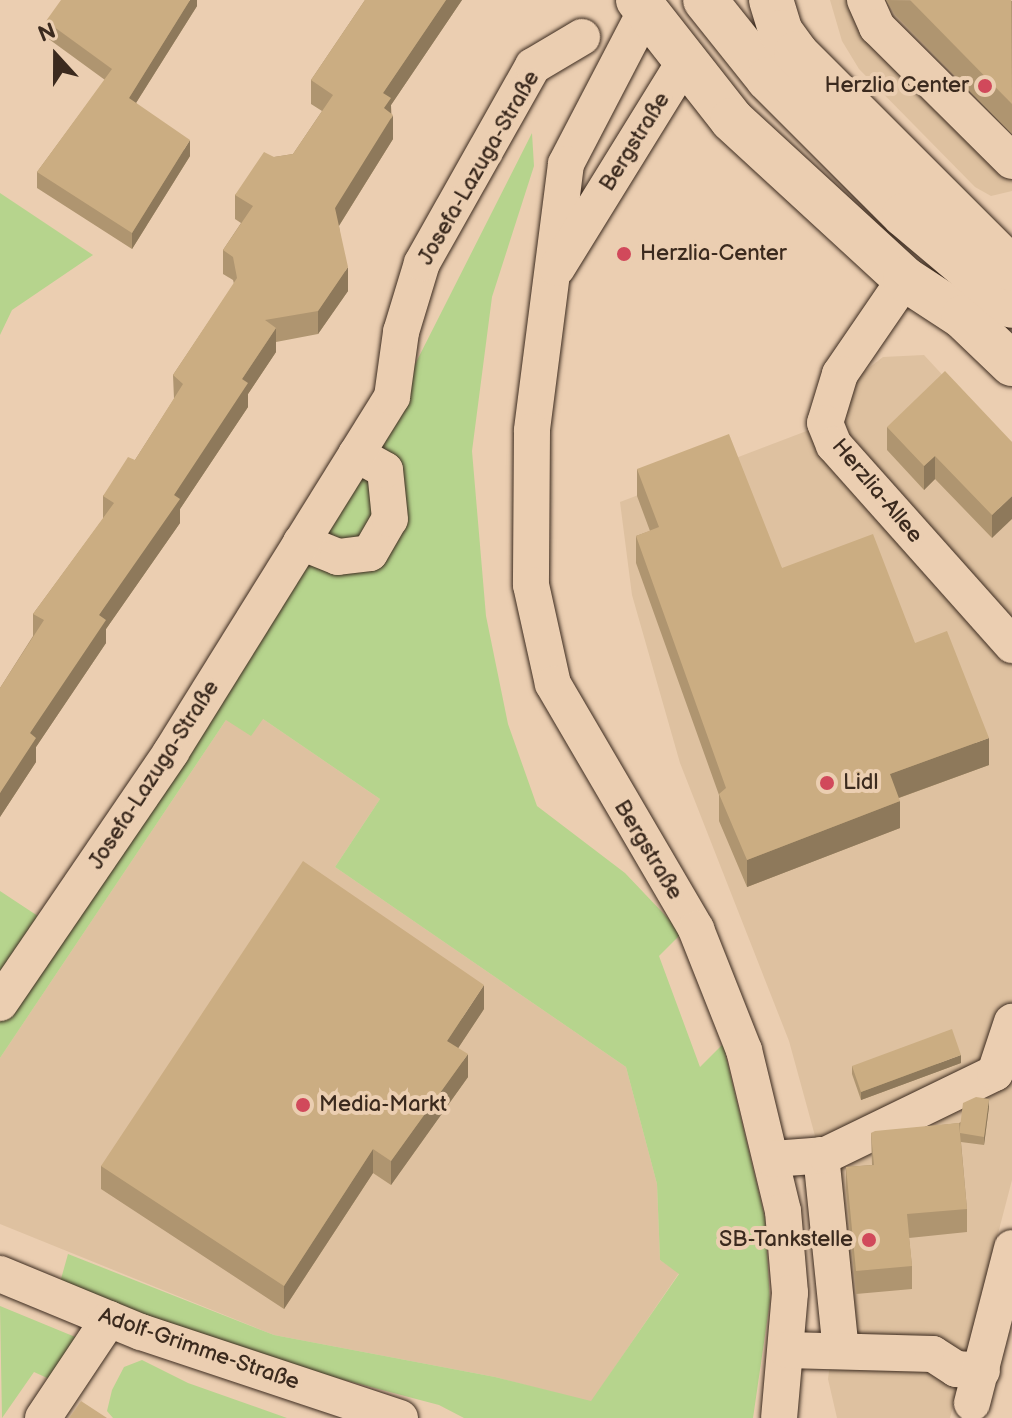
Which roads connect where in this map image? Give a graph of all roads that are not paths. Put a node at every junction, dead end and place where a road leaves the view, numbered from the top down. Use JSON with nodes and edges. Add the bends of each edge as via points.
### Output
{"nodes":[{"id":1,"x":771,"y":0,"type":"edge"},
{"id":2,"x":865,"y":0,"type":"edge"},
{"id":3,"x":645,"y":4,"type":"edge"},
{"id":4,"x":713,"y":4,"type":"edge"},
{"id":5,"x":582,"y":37,"type":"dead end"},
{"id":6,"x":685,"y":61,"type":"junction"},
{"id":7,"x":1012,"y":161,"type":"edge"},
{"id":8,"x":993,"y":255,"type":"edge"},
{"id":9,"x":905,"y":279,"type":"junction"},
{"id":10,"x":548,"y":283,"type":"junction"},
{"id":11,"x":1012,"y":306,"type":"edge"},
{"id":12,"x":1012,"y":364,"type":"edge"},
{"id":13,"x":356,"y":454,"type":"junction"},
{"id":14,"x":301,"y":542,"type":"junction"},
{"id":15,"x":1012,"y":645,"type":"edge"},
{"id":16,"x":0,"y":1003,"type":"edge"},
{"id":17,"x":1012,"y":1022,"type":"edge"},
{"id":18,"x":821,"y":1155,"type":"junction"},
{"id":19,"x":773,"y":1159,"type":"junction"},
{"id":20,"x":1012,"y":1248,"type":"edge"},
{"id":21,"x":0,"y":1274,"type":"edge"},
{"id":22,"x":109,"y":1319,"type":"junction"},
{"id":23,"x":787,"y":1350,"type":"junction"},
{"id":24,"x":841,"y":1351,"type":"junction"},
{"id":25,"x":43,"y":1418,"type":"edge"},
{"id":26,"x":400,"y":1418,"type":"edge"},
{"id":27,"x":779,"y":1418,"type":"edge"}],
"edges":[{"from":1,"to":8,"type":"main road","via":[[781,32],[796,53]]},
{"from":2,"to":7,"type":"street","via":[[877,27]]},
{"from":3,"to":6,"type":"main road"},
{"from":3,"to":10,"type":"street","name":"Bergstraße","via":[[566,164]]},
{"from":4,"to":6,"type":"main road","name":"Bergstraße"},
{"from":4,"to":8,"type":"main road","via":[[778,90],[904,215]]},
{"from":5,"to":13,"type":"street","name":"Josefa-Lazuga-Straße","via":[[533,66],[422,263],[401,332],[392,397]]},
{"from":6,"to":9,"type":"main road","via":[[732,120]]},
{"from":6,"to":10,"type":"street","name":"Bergstraße"},
{"from":8,"to":11,"type":"main road"},
{"from":9,"to":12,"type":"main road","via":[[963,317]]},
{"from":9,"to":15,"type":"street","name":"Herzlia-Allee","via":[[840,374],[825,423],[834,445]]},
{"from":10,"to":19,"type":"street","name":"Bergstraße","via":[[532,431],[531,585],[553,684],[696,929],[744,1050]]},
{"from":13,"to":14,"type":"street","name":"Josefa-Lazuga-Straße"},
{"from":13,"to":14,"type":"street","via":[[385,470],[390,519],[370,553],[338,557]]},
{"from":14,"to":16,"type":"street","name":"Josefa-Lazuga-Straße","via":[[171,752]]},
{"from":17,"to":18,"type":"street","via":[[995,1073]]},
{"from":18,"to":19,"type":"street"},
{"from":18,"to":24,"type":"street"},
{"from":19,"to":23,"type":"street","name":"Bergstraße","via":[[789,1279]]},
{"from":20,"to":24,"type":"street","via":[[977,1387],[933,1354]]},
{"from":21,"to":22,"type":"street","name":"Adolf-Grimme-Straße"},
{"from":22,"to":25,"type":"street"},
{"from":22,"to":26,"type":"street","name":"Adolf-Grimme-Straße"},
{"from":23,"to":24,"type":"street"},
{"from":23,"to":27,"type":"street","name":"Bergstraße"}]}
